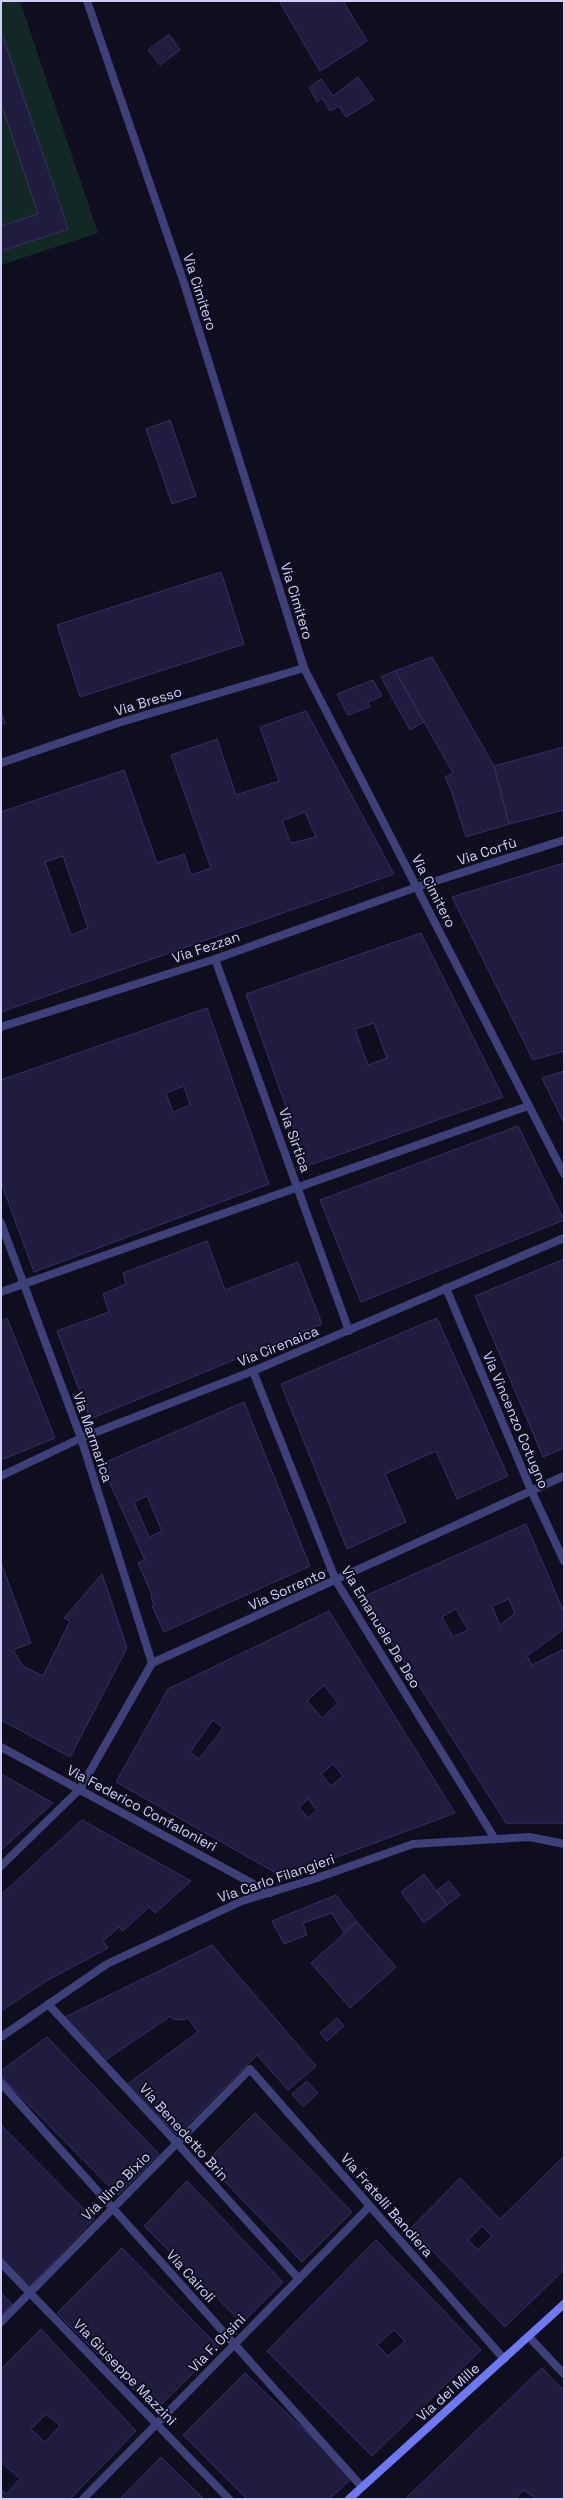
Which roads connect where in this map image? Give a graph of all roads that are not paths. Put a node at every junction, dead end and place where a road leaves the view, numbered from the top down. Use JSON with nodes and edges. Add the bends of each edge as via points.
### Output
{"nodes":[{"id":1,"x":87,"y":1,"type":"edge"},
{"id":2,"x":304,"y":668,"type":"junction"},
{"id":3,"x":1,"y":763,"type":"edge"},
{"id":4,"x":564,"y":840,"type":"edge"},
{"id":5,"x":417,"y":887,"type":"junction"},
{"id":6,"x":215,"y":959,"type":"junction"},
{"id":7,"x":1,"y":1027,"type":"edge"},
{"id":8,"x":528,"y":1106,"type":"junction"},
{"id":9,"x":564,"y":1174,"type":"edge"},
{"id":10,"x":298,"y":1188,"type":"junction"},
{"id":11,"x":1,"y":1223,"type":"edge"},
{"id":12,"x":564,"y":1238,"type":"edge"},
{"id":13,"x":24,"y":1284,"type":"junction"},
{"id":14,"x":446,"y":1288,"type":"junction"},
{"id":15,"x":1,"y":1292,"type":"edge"},
{"id":16,"x":349,"y":1331,"type":"junction"},
{"id":17,"x":252,"y":1371,"type":"junction"},
{"id":18,"x":82,"y":1438,"type":"junction"},
{"id":19,"x":1,"y":1476,"type":"edge"},
{"id":20,"x":564,"y":1476,"type":"edge"},
{"id":21,"x":531,"y":1490,"type":"junction"},
{"id":22,"x":564,"y":1561,"type":"edge"},
{"id":23,"x":336,"y":1581,"type":"junction"},
{"id":24,"x":152,"y":1663,"type":"junction"},
{"id":25,"x":1,"y":1747,"type":"edge"},
{"id":26,"x":80,"y":1790,"type":"junction"},
{"id":27,"x":495,"y":1838,"type":"junction"},
{"id":28,"x":564,"y":1844,"type":"edge"},
{"id":29,"x":1,"y":1866,"type":"edge"},
{"id":30,"x":270,"y":1893,"type":"junction"},
{"id":31,"x":48,"y":2004,"type":"junction"},
{"id":32,"x":1,"y":2037,"type":"edge"},
{"id":33,"x":250,"y":2068,"type":"joint"},
{"id":34,"x":1,"y":2083,"type":"edge"},
{"id":35,"x":177,"y":2143,"type":"junction"},
{"id":36,"x":370,"y":2206,"type":"junction"},
{"id":37,"x":112,"y":2209,"type":"junction"},
{"id":38,"x":1,"y":2263,"type":"edge"},
{"id":39,"x":299,"y":2279,"type":"junction"},
{"id":40,"x":30,"y":2292,"type":"junction"},
{"id":41,"x":564,"y":2304,"type":"edge"},
{"id":42,"x":1,"y":2322,"type":"edge"},
{"id":43,"x":529,"y":2337,"type":"junction"},
{"id":44,"x":235,"y":2344,"type":"junction"},
{"id":45,"x":504,"y":2358,"type":"junction"},
{"id":46,"x":564,"y":2374,"type":"edge"},
{"id":47,"x":156,"y":2424,"type":"junction"},
{"id":48,"x":362,"y":2486,"type":"junction"},
{"id":49,"x":83,"y":2499,"type":"edge"},
{"id":50,"x":229,"y":2499,"type":"edge"},
{"id":51,"x":349,"y":2499,"type":"edge"}],
"edges":[{"from":1,"to":2,"type":"street","name":"Via Cimitero","via":[[184,283]]},
{"from":2,"to":3,"type":"street","name":"Via Bresso","via":[[118,723]]},
{"from":2,"to":5,"type":"street","name":"Via Cimitero"},
{"from":4,"to":5,"type":"street","name":"Via Corfù"},
{"from":5,"to":6,"type":"street","name":"Via Fezzan"},
{"from":5,"to":8,"type":"street","name":"Via Cimitero"},
{"from":6,"to":7,"type":"street","name":"Via Fezzan"},
{"from":6,"to":10,"type":"street","name":"Via Sirtica"},
{"from":8,"to":9,"type":"street","name":"Via Cimitero"},
{"from":8,"to":10,"type":"street"},
{"from":10,"to":13,"type":"street"},
{"from":10,"to":16,"type":"street","name":"Via Sirtica"},
{"from":11,"to":13,"type":"street","name":"Via Marmarica"},
{"from":12,"to":14,"type":"street","name":"Via Cirenaica"},
{"from":13,"to":15,"type":"street"},
{"from":13,"to":18,"type":"street","name":"Via Marmarica"},
{"from":14,"to":16,"type":"street","name":"Via Cirenaica"},
{"from":14,"to":21,"type":"street","name":"Via Vincenzo Cotugno"},
{"from":16,"to":17,"type":"street","name":"Via Cirenaica"},
{"from":17,"to":18,"type":"street","name":"Via Cirenaica"},
{"from":17,"to":23,"type":"street","name":"Via Emanuele De Deo"},
{"from":18,"to":19,"type":"street","name":"Via Cirenaica"},
{"from":18,"to":24,"type":"street","name":"Via Marmarica"},
{"from":20,"to":21,"type":"street","name":"Via Sorrento"},
{"from":21,"to":22,"type":"street","name":"Via Vincenzo Cotugno"},
{"from":21,"to":23,"type":"street","name":"Via Sorrento"},
{"from":23,"to":24,"type":"street","name":"Via Sorrento"},
{"from":23,"to":27,"type":"street","name":"Via Emanuele De Deo"},
{"from":24,"to":26,"type":"street"},
{"from":25,"to":26,"type":"street","name":"Via Federico Confalonieri"},
{"from":26,"to":29,"type":"street"},
{"from":26,"to":30,"type":"street","name":"Via Federico Confalonieri"},
{"from":27,"to":28,"type":"street","name":"Via Carlo Filangieri","via":[[530,1837]]},
{"from":27,"to":30,"type":"street","name":"Via Carlo Filangieri","via":[[413,1844]]},
{"from":30,"to":31,"type":"street","name":"Via Carlo Filangieri","via":[[242,1901],[107,1964]]},
{"from":31,"to":32,"type":"street","name":"Via Carlo Filangieri"},
{"from":31,"to":35,"type":"street","name":"Via Benedetto Brin"},
{"from":33,"to":35,"type":"street","name":"Via Nino Bixio"},
{"from":33,"to":36,"type":"street","name":"Via Fratelli Bandiera"},
{"from":34,"to":37,"type":"street","name":"Via Cairoli"},
{"from":35,"to":37,"type":"street","name":"Via Nino Bixio"},
{"from":35,"to":39,"type":"street","name":"Via Benedetto Brin"},
{"from":36,"to":39,"type":"street","name":"Via F. Orsini"},
{"from":36,"to":45,"type":"street","name":"Via Fratelli Bandiera"},
{"from":37,"to":40,"type":"street","name":"Via Nino Bixio"},
{"from":37,"to":44,"type":"street","name":"Via Cairoli"},
{"from":38,"to":40,"type":"street","name":"Via Giuseppe Mazzini"},
{"from":39,"to":44,"type":"street","name":"Via F. Orsini"},
{"from":40,"to":42,"type":"street","name":"Via Nino Bixio"},
{"from":40,"to":47,"type":"street","name":"Via Giuseppe Mazzini"},
{"from":41,"to":43,"type":"street","name":"Via dei Mille"},
{"from":43,"to":45,"type":"street","name":"Via dei Mille"},
{"from":43,"to":46,"type":"street"},
{"from":44,"to":47,"type":"street","name":"Via F. Orsini"},
{"from":44,"to":48,"type":"street","name":"Via Cairoli"},
{"from":45,"to":48,"type":"street","name":"Via dei Mille"},
{"from":47,"to":49,"type":"street","name":"Via F. Orsini"},
{"from":47,"to":50,"type":"street","name":"Via Giuseppe Mazzini"},
{"from":48,"to":51,"type":"street","name":"Via dei Mille"}]}
